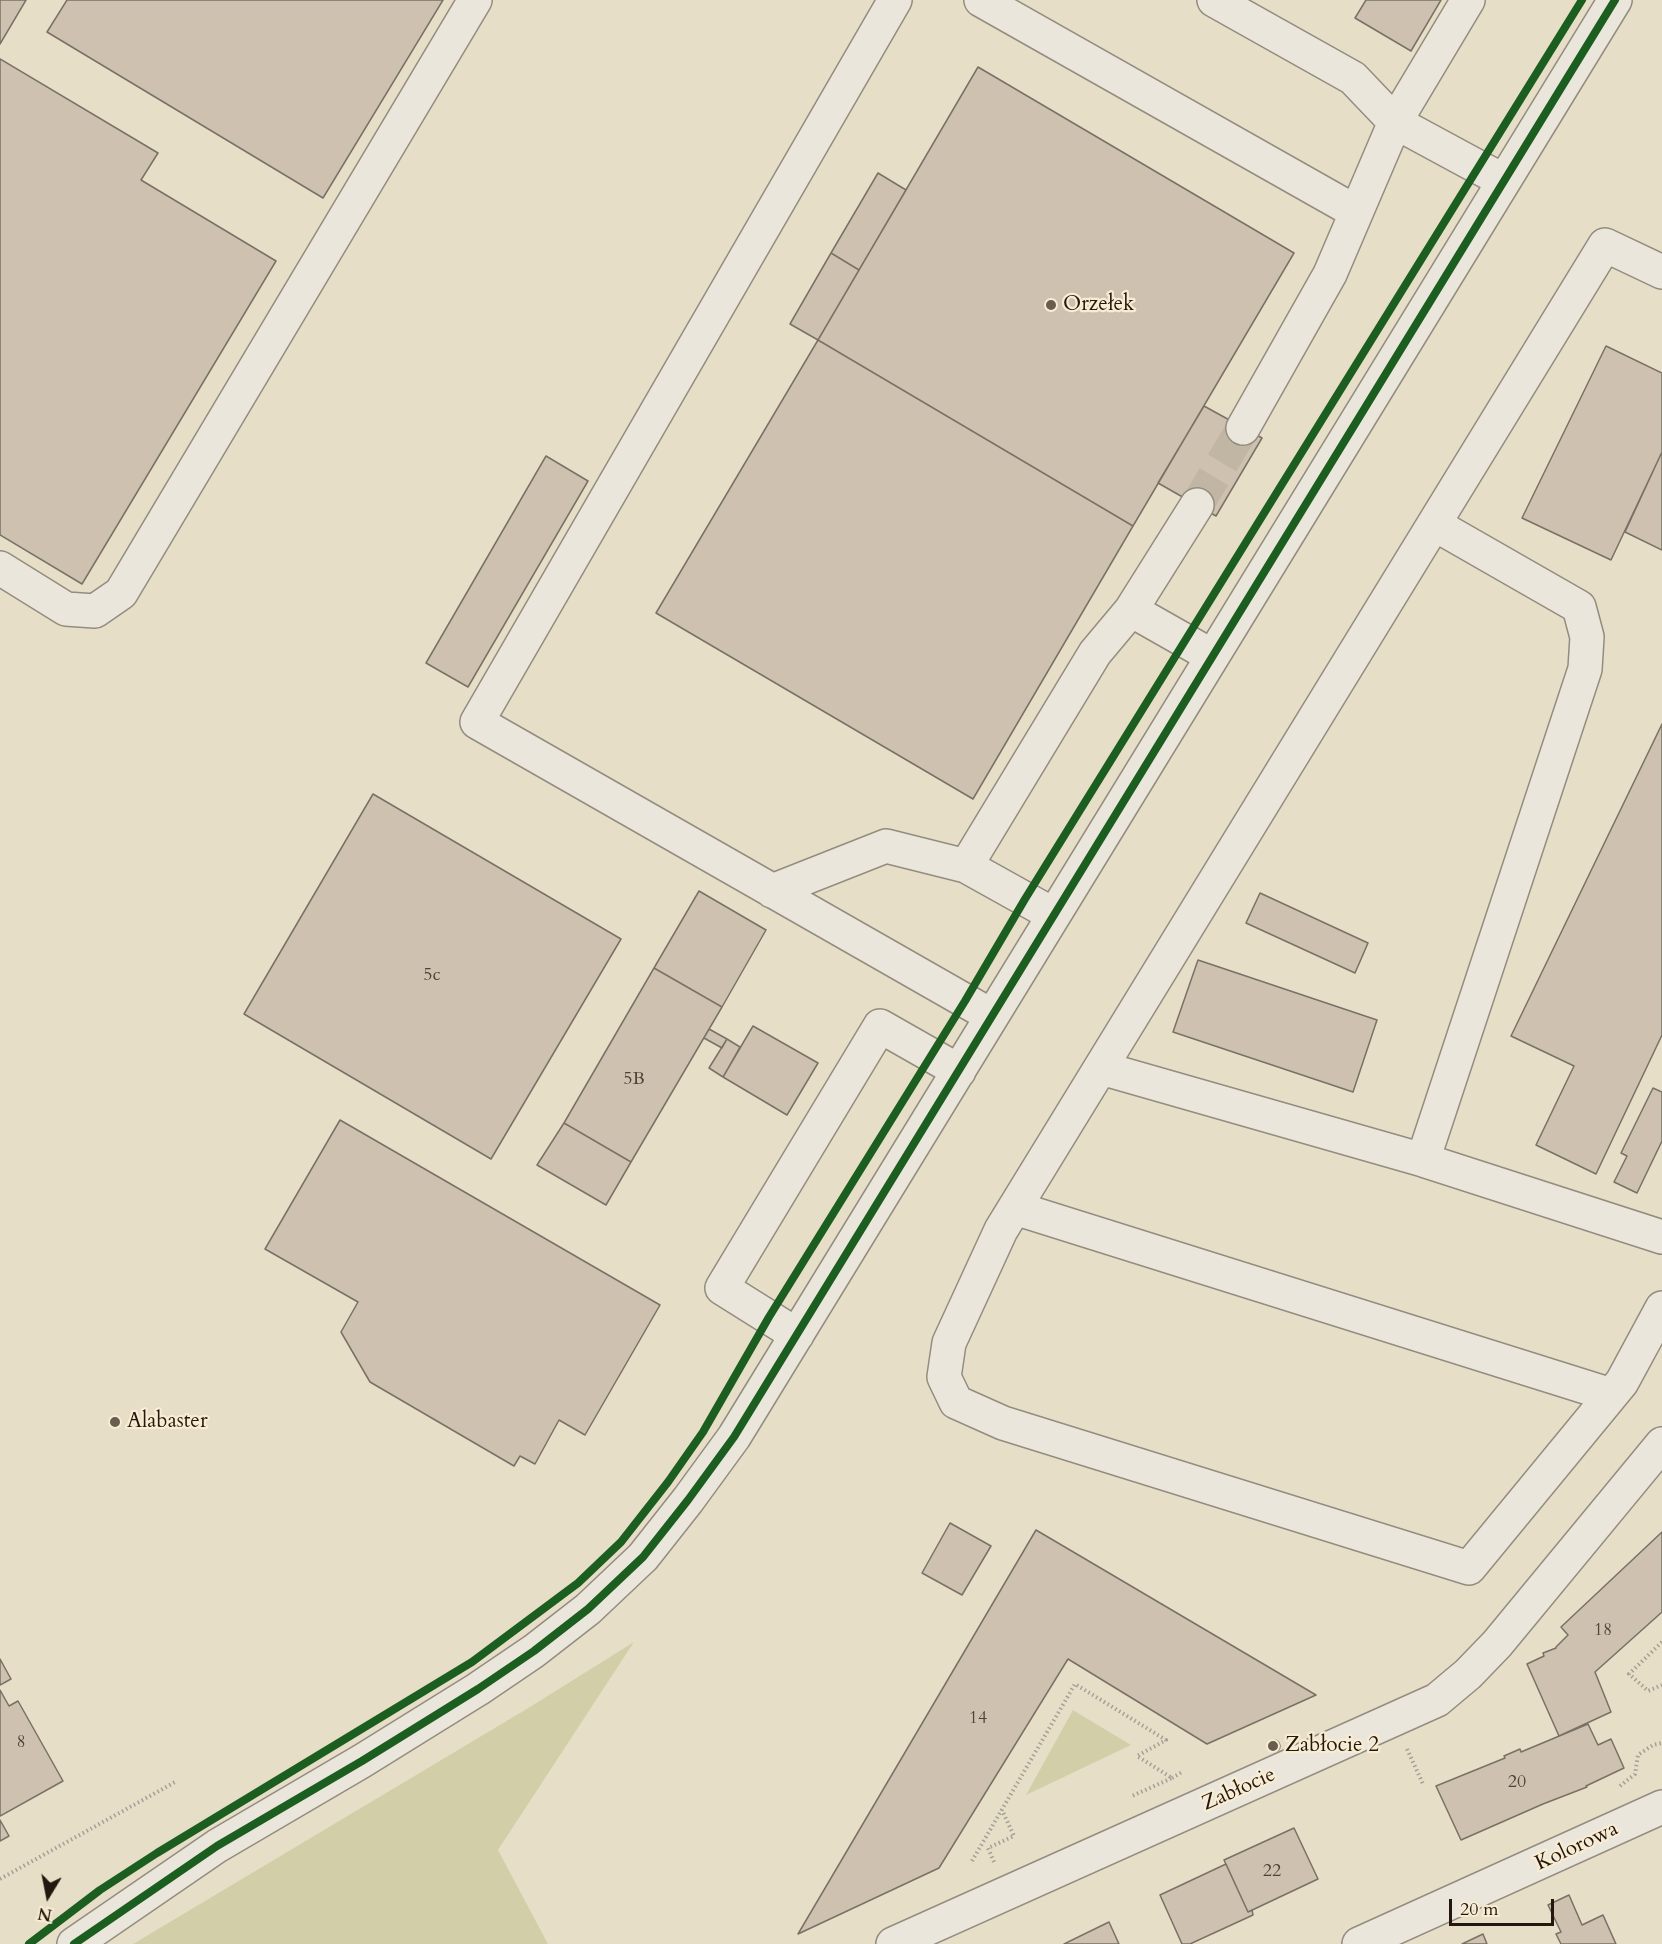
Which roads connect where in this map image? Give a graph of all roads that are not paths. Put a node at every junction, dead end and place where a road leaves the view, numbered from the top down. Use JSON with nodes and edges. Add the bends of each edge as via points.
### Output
{"nodes":[{"id":1,"x":475,"y":0,"type":"edge"},
{"id":2,"x":895,"y":0,"type":"edge"},
{"id":3,"x":981,"y":0,"type":"edge"},
{"id":4,"x":1214,"y":0,"type":"edge"},
{"id":5,"x":1468,"y":0,"type":"edge"},
{"id":6,"x":1615,"y":0,"type":"edge"},
{"id":7,"x":1395,"y":122,"type":"junction"},
{"id":8,"x":1504,"y":181,"type":"junction"},
{"id":9,"x":1356,"y":213,"type":"junction"},
{"id":10,"x":1662,"y":272,"type":"edge"},
{"id":11,"x":1243,"y":428,"type":"tunnel mouth"},
{"id":12,"x":1197,"y":505,"type":"tunnel mouth"},
{"id":13,"x":1434,"y":524,"type":"junction"},
{"id":14,"x":0,"y":568,"type":"edge"},
{"id":15,"x":1131,"y":610,"type":"junction"},
{"id":16,"x":1212,"y":656,"type":"junction"},
{"id":17,"x":966,"y":866,"type":"junction"},
{"id":18,"x":772,"y":891,"type":"junction"},
{"id":19,"x":1054,"y":915,"type":"junction"},
{"id":20,"x":992,"y":1016,"type":"junction"},
{"id":21,"x":1101,"y":1068,"type":"junction"},
{"id":22,"x":959,"y":1071,"type":"junction"},
{"id":23,"x":1424,"y":1160,"type":"junction"},
{"id":24,"x":1015,"y":1208,"type":"junction"},
{"id":25,"x":1662,"y":1237,"type":"edge"},
{"id":26,"x":1662,"y":1308,"type":"edge"},
{"id":27,"x":797,"y":1335,"type":"junction"},
{"id":28,"x":1611,"y":1395,"type":"junction"},
{"id":29,"x":1662,"y":1444,"type":"edge"},
{"id":30,"x":1662,"y":1807,"type":"edge"},
{"id":31,"x":74,"y":1944,"type":"edge"},
{"id":32,"x":893,"y":1944,"type":"edge"},
{"id":33,"x":1359,"y":1944,"type":"edge"}],
"edges":[{"from":1,"to":14,"type":"street","via":[[122,592],[95,611],[66,609]]},
{"from":2,"to":18,"type":"street","via":[[477,722]]},
{"from":3,"to":9,"type":"street"},
{"from":4,"to":7,"type":"street","via":[[1353,78]]},
{"from":5,"to":7,"type":"street"},
{"from":6,"to":8,"type":"street"},
{"from":7,"to":8,"type":"street"},
{"from":7,"to":9,"type":"street"},
{"from":8,"to":16,"type":"street"},
{"from":9,"to":11,"type":"street","via":[[1330,274]]},
{"from":10,"to":13,"type":"street","via":[[1605,245]]},
{"from":12,"to":15,"type":"street"},
{"from":13,"to":21,"type":"street"},
{"from":13,"to":23,"type":"street","via":[[1580,607],[1587,637],[1585,669]]},
{"from":15,"to":16,"type":"street"},
{"from":15,"to":17,"type":"street","via":[[1095,653]]},
{"from":16,"to":19,"type":"street"},
{"from":17,"to":18,"type":"street","via":[[886,846]]},
{"from":17,"to":19,"type":"street"},
{"from":18,"to":20,"type":"street"},
{"from":19,"to":20,"type":"street"},
{"from":20,"to":22,"type":"street"},
{"from":21,"to":23,"type":"street"},
{"from":21,"to":24,"type":"street"},
{"from":22,"to":27,"type":"street"},
{"from":22,"to":27,"type":"street","via":[[880,1026],[722,1288]]},
{"from":23,"to":25,"type":"street"},
{"from":24,"to":28,"type":"street"},
{"from":24,"to":28,"type":"street","via":[[949,1343],[944,1377],[956,1402],[1003,1423],[1469,1568]]},
{"from":26,"to":28,"type":"street"},
{"from":27,"to":31,"type":"street","via":[[734,1437],[688,1500],[643,1557],[588,1609],[478,1689],[217,1846]]},
{"from":29,"to":32,"type":"street","name":"Zabłocie","via":[[1497,1644],[1437,1700]]},
{"from":30,"to":33,"type":"street","name":"Kolorowa"}]}
